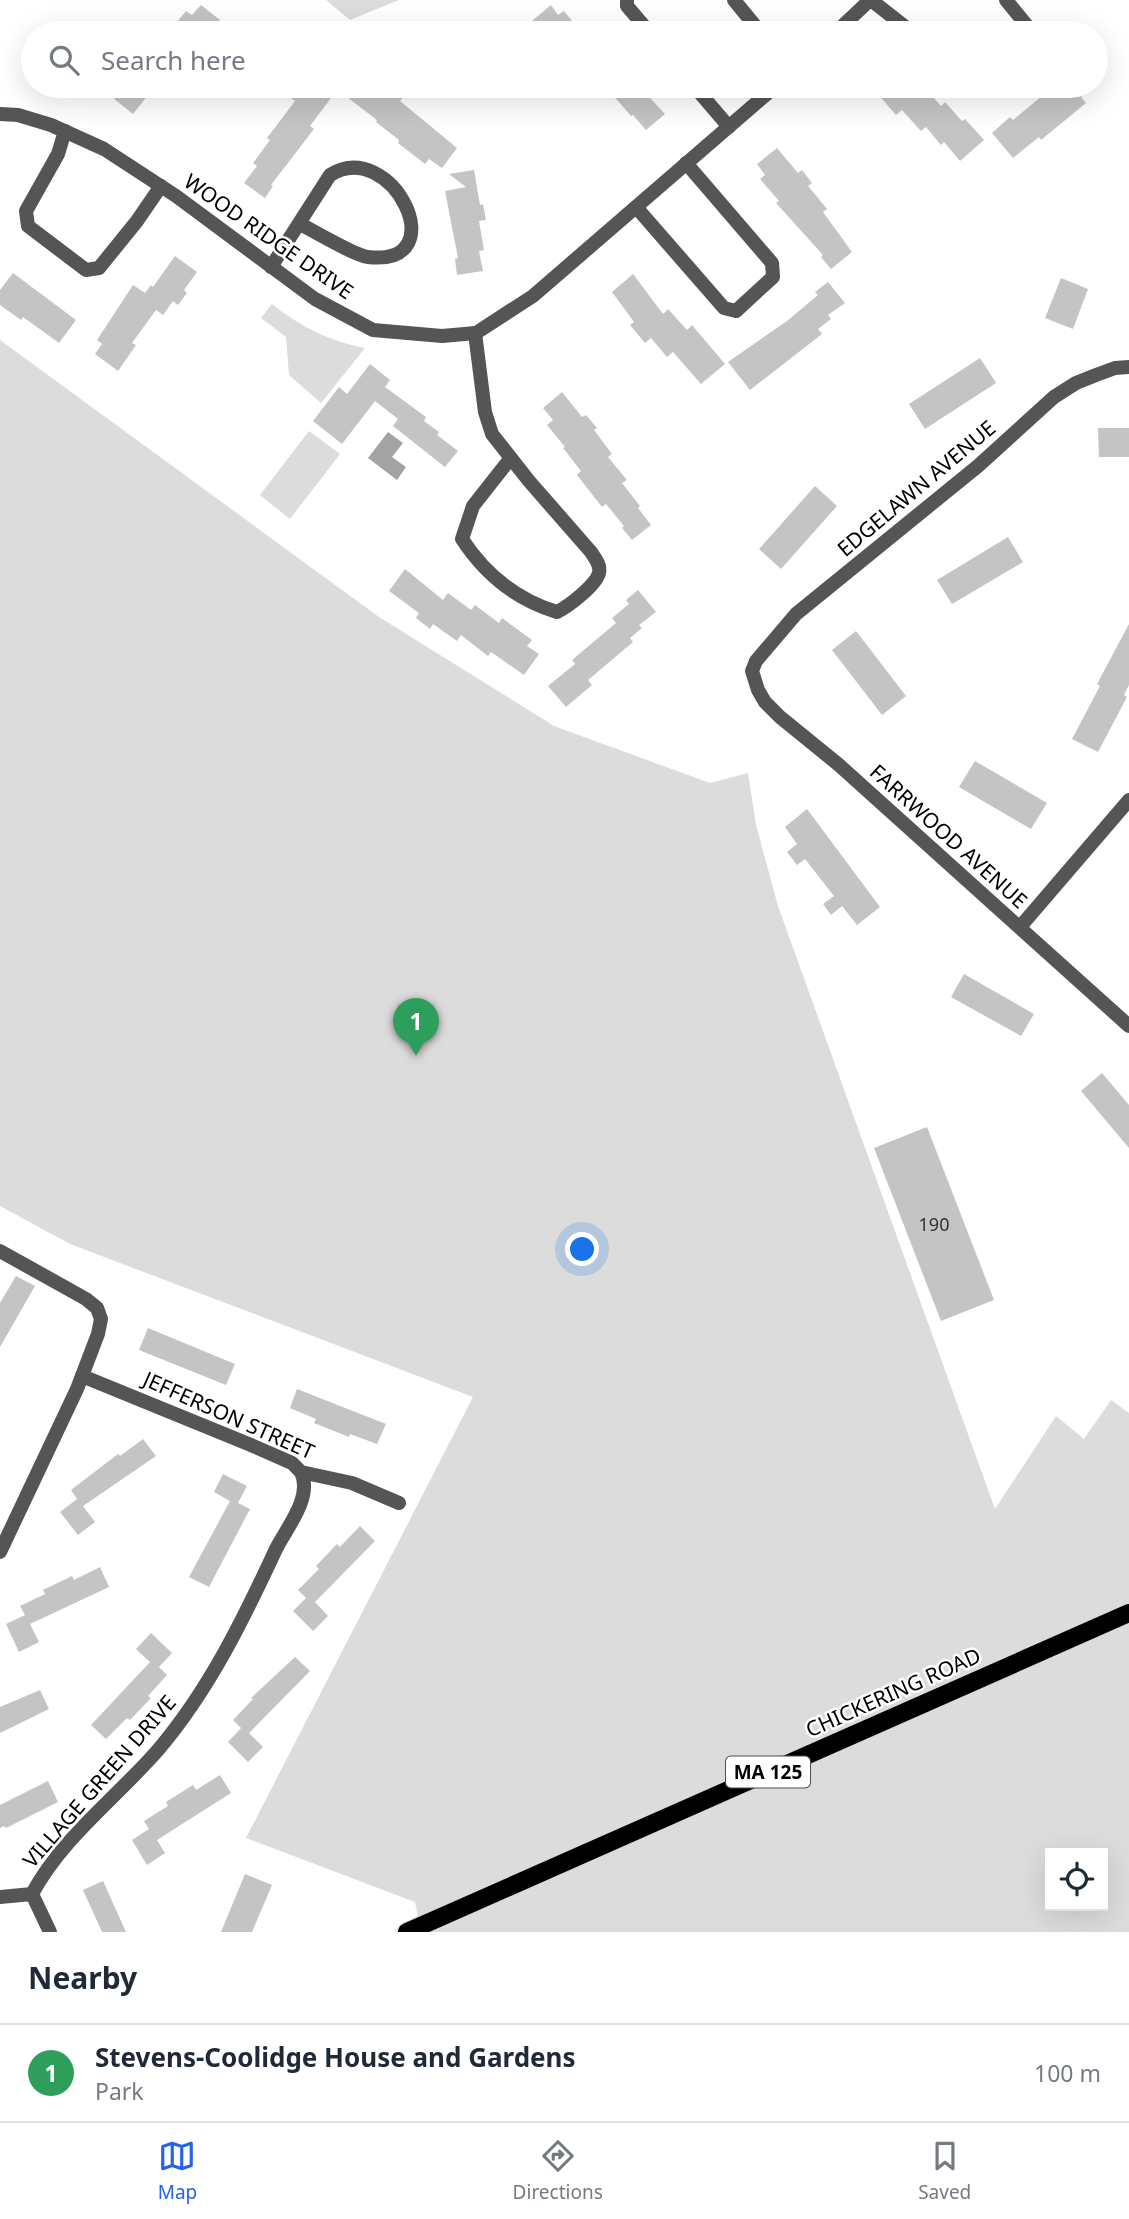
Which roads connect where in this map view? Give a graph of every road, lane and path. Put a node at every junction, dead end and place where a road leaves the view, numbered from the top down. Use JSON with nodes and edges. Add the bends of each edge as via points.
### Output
{"nodes":[{"id":1,"x":626,"y":0,"type":"edge"},
{"id":2,"x":734,"y":0,"type":"edge"},
{"id":3,"x":871,"y":0,"type":"edge"},
{"id":4,"x":1006,"y":0,"type":"edge"},
{"id":5,"x":640,"y":21,"type":"edge"},
{"id":6,"x":751,"y":21,"type":"edge"},
{"id":7,"x":848,"y":21,"type":"edge"},
{"id":8,"x":898,"y":21,"type":"edge"},
{"id":9,"x":1023,"y":21,"type":"edge"},
{"id":10,"x":704,"y":98,"type":"edge"},
{"id":11,"x":762,"y":98,"type":"edge"},
{"id":12,"x":0,"y":114,"type":"edge"},
{"id":13,"x":729,"y":127,"type":"junction"},
{"id":14,"x":65,"y":131,"type":"junction"},
{"id":15,"x":686,"y":163,"type":"junction"},
{"id":16,"x":161,"y":186,"type":"junction"},
{"id":17,"x":635,"y":207,"type":"junction"},
{"id":18,"x":300,"y":224,"type":"junction"},
{"id":19,"x":271,"y":267,"type":"junction"},
{"id":20,"x":475,"y":333,"type":"junction"},
{"id":21,"x":1129,"y":367,"type":"edge"},
{"id":22,"x":510,"y":459,"type":"junction"},
{"id":23,"x":752,"y":671,"type":"joint"},
{"id":24,"x":1129,"y":800,"type":"edge"},
{"id":25,"x":1020,"y":927,"type":"junction"},
{"id":26,"x":1129,"y":1026,"type":"edge"},
{"id":27,"x":0,"y":1251,"type":"edge"},
{"id":28,"x":82,"y":1376,"type":"junction"},
{"id":29,"x":301,"y":1472,"type":"junction"},
{"id":30,"x":399,"y":1503,"type":"dead end"},
{"id":31,"x":6,"y":1526,"type":"edge"},
{"id":32,"x":0,"y":1552,"type":"edge"},
{"id":33,"x":1129,"y":1613,"type":"edge"},
{"id":34,"x":32,"y":1894,"type":"junction"},
{"id":35,"x":0,"y":1897,"type":"edge"},
{"id":36,"x":412,"y":1931,"type":"edge"},
{"id":37,"x":50,"y":1932,"type":"edge"}],
"edges":[{"from":1,"to":5,"type":"street"},
{"from":2,"to":6,"type":"street"},
{"from":3,"to":7,"type":"street"},
{"from":3,"to":8,"type":"street"},
{"from":4,"to":9,"type":"street"},
{"from":10,"to":13,"type":"street"},
{"from":11,"to":13,"type":"street","name":"WOOD RIDGE DRIVE"},
{"from":12,"to":14,"type":"street","name":"WOOD RIDGE DRIVE","via":[[18,115]]},
{"from":13,"to":15,"type":"street","name":"WOOD RIDGE DRIVE"},
{"from":14,"to":16,"type":"street","name":"WOOD RIDGE DRIVE","via":[[104,149]]},
{"from":14,"to":16,"type":"street","via":[[58,154],[26,211],[28,226],[86,270],[99,268]]},
{"from":15,"to":17,"type":"street","name":"WOOD RIDGE DRIVE"},
{"from":15,"to":17,"type":"street","via":[[772,263],[773,278],[736,310],[724,308]]},
{"from":16,"to":19,"type":"street","name":"WOOD RIDGE DRIVE"},
{"from":17,"to":20,"type":"street","name":"WOOD RIDGE DRIVE","via":[[533,296]]},
{"from":18,"to":18,"type":"street","via":[[330,175],[354,166],[389,184],[412,220],[409,243],[402,250],[393,256],[366,257]]},
{"from":18,"to":19,"type":"street"},
{"from":19,"to":20,"type":"street","name":"WOOD RIDGE DRIVE","via":[[315,299],[373,330]]},
{"from":20,"to":22,"type":"street","via":[[485,412],[492,434]]},
{"from":21,"to":23,"type":"street","name":"EDGELAWN AVENUE","via":[[1076,383],[1054,397],[978,466],[796,614],[756,660]]},
{"from":22,"to":22,"type":"street","via":[[600,565],[595,581],[557,612],[528,601],[488,573],[462,539],[473,506]]},
{"from":23,"to":25,"type":"street","name":"FARRWOOD AVENUE","via":[[765,702]]},
{"from":24,"to":25,"type":"street"},
{"from":25,"to":26,"type":"street","name":"FARRWOOD AVENUE"},
{"from":27,"to":28,"type":"street","via":[[97,1308],[101,1319]]},
{"from":28,"to":29,"type":"street","name":"JEFFERSON STREET","via":[[292,1463]]},
{"from":28,"to":31,"type":"street"},
{"from":29,"to":30,"type":"street","name":"JEFFERSON STREET","via":[[352,1483]]},
{"from":29,"to":34,"type":"street","name":"VILLAGE GREEN DRIVE","via":[[306,1486],[303,1500],[212,1675],[164,1742],[73,1839]]},
{"from":31,"to":32,"type":"street"},
{"from":33,"to":36,"type":"main road","name":"CHICKERING ROAD","number":"MA 125"},
{"from":34,"to":35,"type":"street"},
{"from":34,"to":37,"type":"street","name":"VILLAGE GREEN DRIVE"}]}
